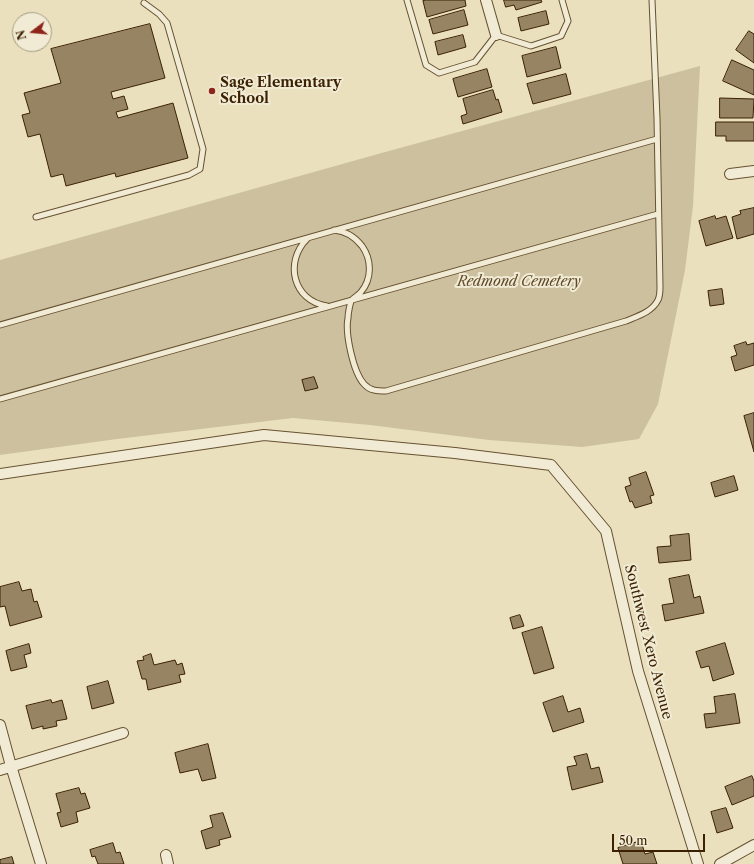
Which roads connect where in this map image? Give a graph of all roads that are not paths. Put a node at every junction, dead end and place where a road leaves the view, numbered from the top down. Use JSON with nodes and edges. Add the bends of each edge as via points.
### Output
{"nodes":[{"id":1,"x":407,"y":0,"type":"edge"},
{"id":2,"x":486,"y":0,"type":"edge"},
{"id":3,"x":562,"y":0,"type":"edge"},
{"id":4,"x":652,"y":0,"type":"edge"},
{"id":5,"x":144,"y":3,"type":"dead end"},
{"id":6,"x":496,"y":35,"type":"junction"},
{"id":7,"x":657,"y":139,"type":"junction"},
{"id":8,"x":754,"y":171,"type":"edge"},
{"id":9,"x":730,"y":174,"type":"dead end"},
{"id":10,"x":658,"y":214,"type":"junction"},
{"id":11,"x":36,"y":217,"type":"dead end"},
{"id":12,"x":334,"y":230,"type":"junction"},
{"id":13,"x":309,"y":237,"type":"junction"},
{"id":14,"x":352,"y":300,"type":"junction"},
{"id":15,"x":330,"y":306,"type":"junction"},
{"id":16,"x":0,"y":325,"type":"edge"},
{"id":17,"x":0,"y":399,"type":"edge"},
{"id":18,"x":0,"y":474,"type":"edge"},
{"id":19,"x":0,"y":725,"type":"edge"},
{"id":20,"x":123,"y":732,"type":"dead end"},
{"id":21,"x":11,"y":766,"type":"junction"},
{"id":22,"x":0,"y":770,"type":"edge"},
{"id":23,"x":754,"y":845,"type":"edge"},
{"id":24,"x":41,"y":864,"type":"edge"},
{"id":25,"x":698,"y":864,"type":"edge"},
{"id":26,"x":720,"y":864,"type":"edge"}],
"edges":[{"from":1,"to":6,"type":"lane","via":[[426,65],[440,73],[475,62]]},
{"from":2,"to":6,"type":"street"},
{"from":3,"to":6,"type":"lane","via":[[568,21],[560,36],[531,46]]},
{"from":4,"to":7,"type":"lane"},
{"from":5,"to":11,"type":"lane","via":[[167,23],[203,149],[200,169],[189,175]]},
{"from":7,"to":10,"type":"lane"},
{"from":7,"to":12,"type":"lane"},
{"from":8,"to":9,"type":"street"},
{"from":10,"to":14,"type":"lane"},
{"from":10,"to":14,"type":"lane","via":[[660,287],[654,306],[644,314],[386,391],[373,390],[364,385],[357,373],[352,358],[347,318]]},
{"from":12,"to":13,"type":"lane"},
{"from":12,"to":14,"type":"lane","via":[[354,237],[368,258],[369,275],[366,283]]},
{"from":13,"to":15,"type":"lane","via":[[296,253],[293,270],[295,278],[309,299]]},
{"from":13,"to":16,"type":"lane"},
{"from":14,"to":15,"type":"lane"},
{"from":15,"to":17,"type":"lane"},
{"from":18,"to":25,"type":"street","name":"Southwest Xero Avenue","via":[[264,435],[551,465],[606,531],[638,671]]},
{"from":19,"to":21,"type":"street"},
{"from":20,"to":21,"type":"street"},
{"from":21,"to":22,"type":"street"},
{"from":21,"to":24,"type":"street"},
{"from":23,"to":26,"type":"street"}]}
